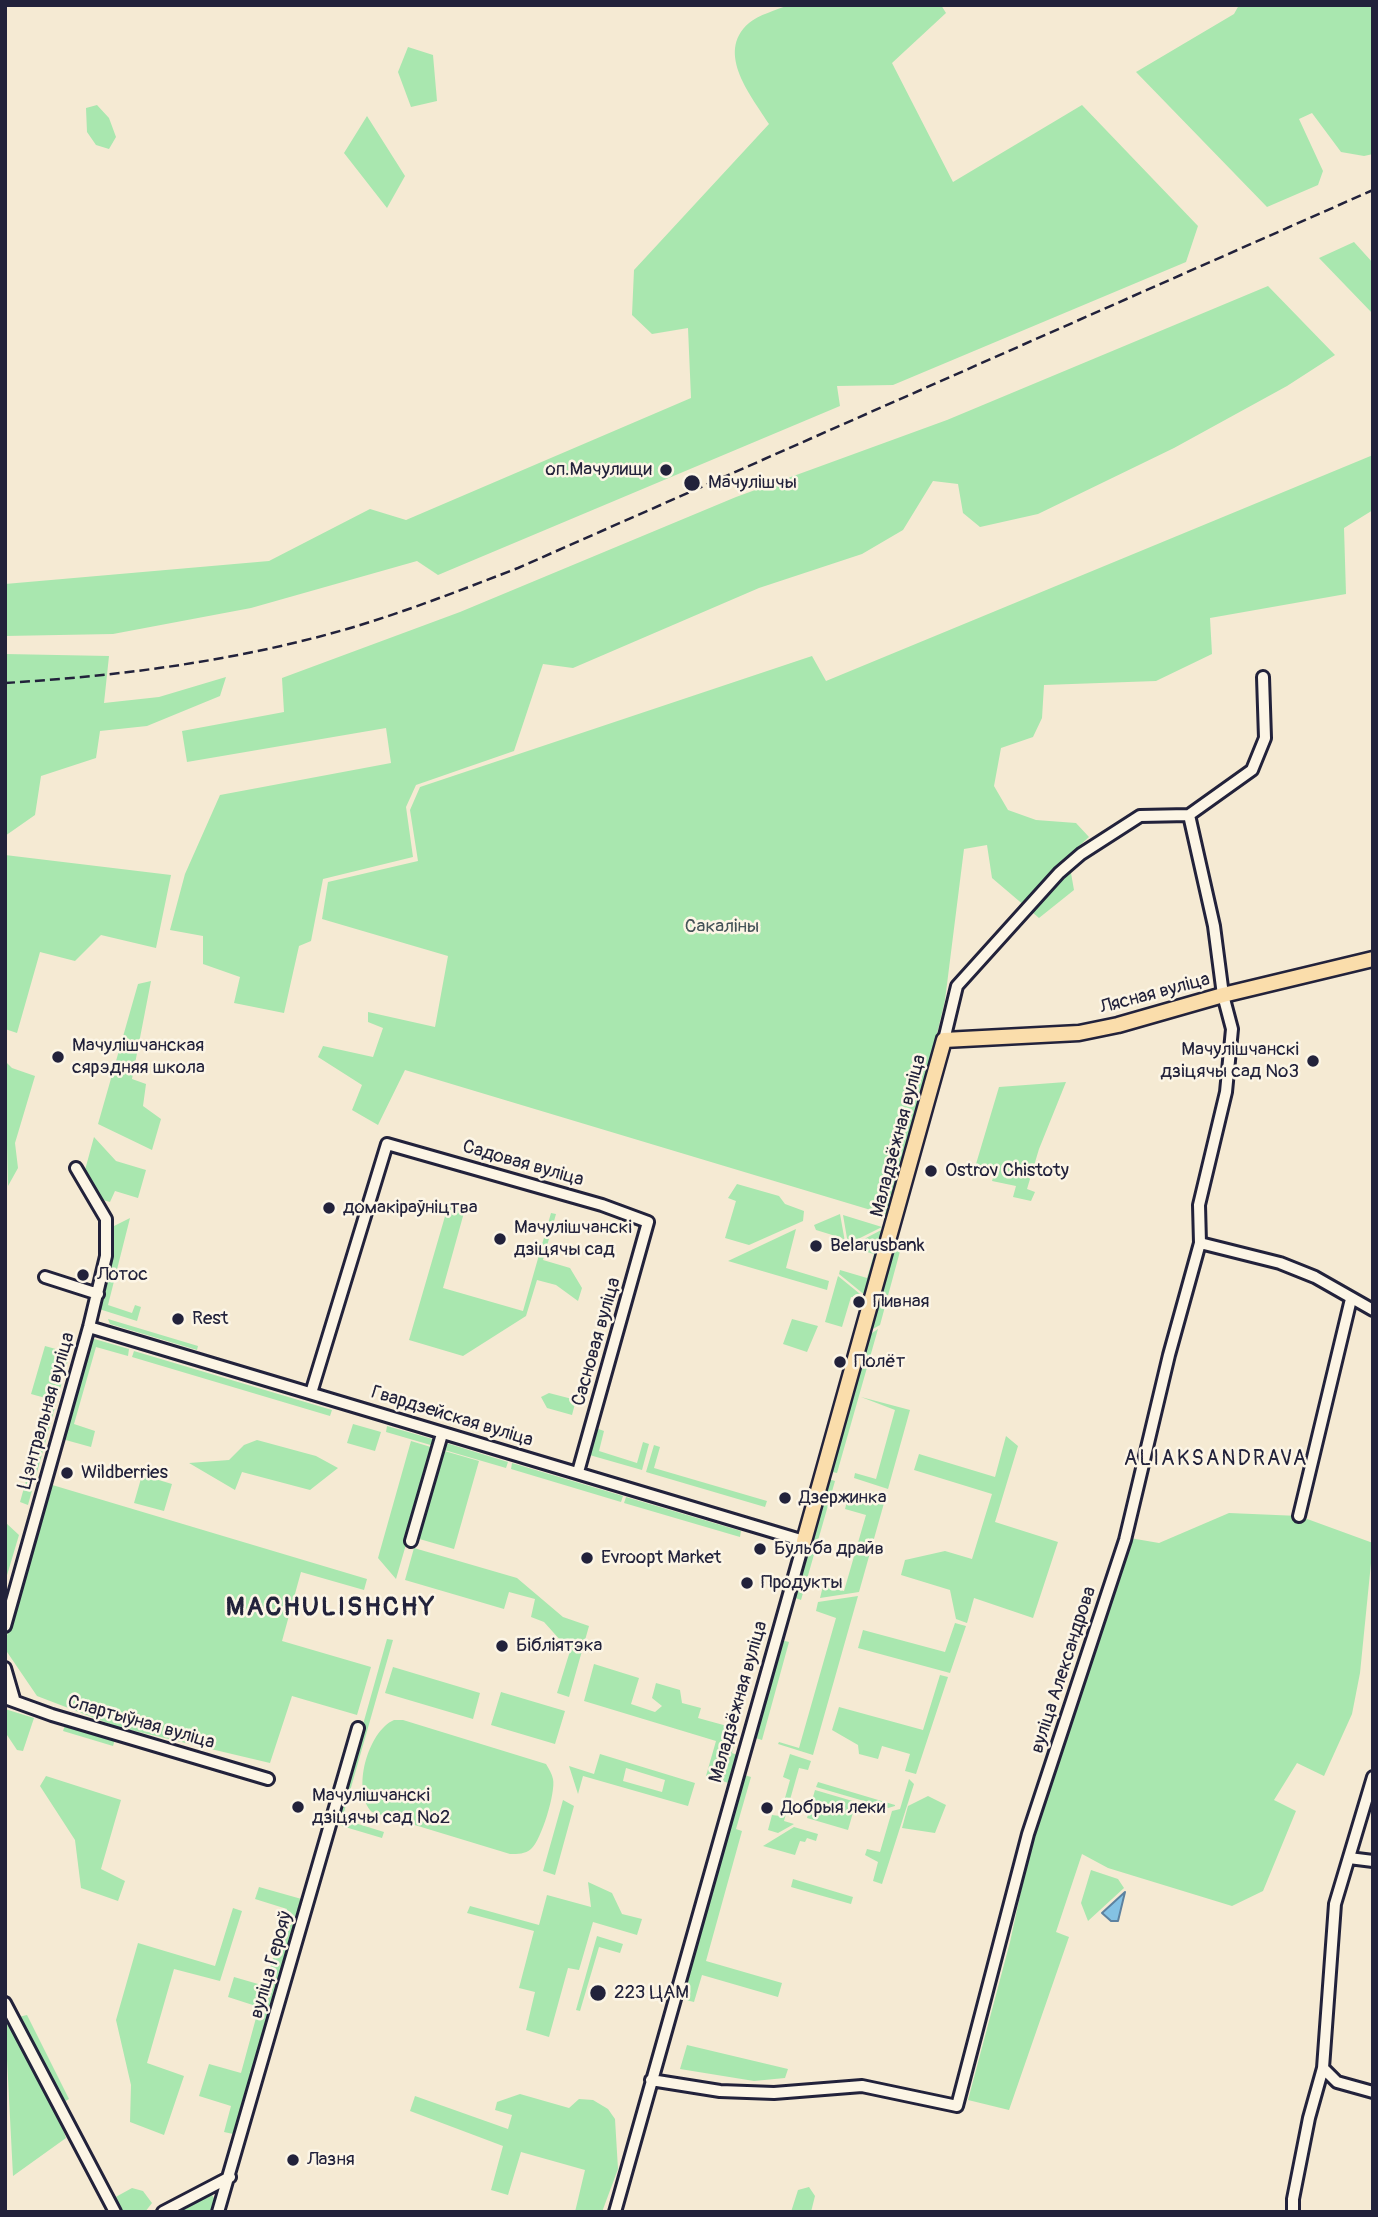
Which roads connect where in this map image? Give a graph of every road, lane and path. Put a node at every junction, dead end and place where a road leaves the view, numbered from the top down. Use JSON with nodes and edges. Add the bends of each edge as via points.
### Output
{"nodes":[{"id":1,"x":1263,"y":677,"type":"dead end"},
{"id":2,"x":1189,"y":816,"type":"junction"},
{"id":3,"x":1373,"y":959,"type":"edge"},
{"id":4,"x":1223,"y":995,"type":"junction"},
{"id":5,"x":944,"y":1040,"type":"junction"},
{"id":6,"x":76,"y":1168,"type":"dead end"},
{"id":7,"x":648,"y":1222,"type":"joint"},
{"id":8,"x":1200,"y":1243,"type":"junction"},
{"id":9,"x":46,"y":1277,"type":"dead end"},
{"id":10,"x":98,"y":1294,"type":"junction"},
{"id":11,"x":1351,"y":1299,"type":"junction"},
{"id":12,"x":1373,"y":1310,"type":"edge"},
{"id":13,"x":89,"y":1327,"type":"junction"},
{"id":14,"x":312,"y":1392,"type":"junction"},
{"id":15,"x":442,"y":1434,"type":"junction"},
{"id":16,"x":578,"y":1472,"type":"junction"},
{"id":17,"x":1299,"y":1516,"type":"dead end"},
{"id":18,"x":411,"y":1541,"type":"dead end"},
{"id":19,"x":804,"y":1541,"type":"junction"},
{"id":20,"x":5,"y":1626,"type":"edge"},
{"id":21,"x":5,"y":1668,"type":"edge"},
{"id":22,"x":10,"y":1698,"type":"edge"},
{"id":23,"x":358,"y":1728,"type":"dead end"},
{"id":24,"x":1373,"y":1777,"type":"edge"},
{"id":25,"x":268,"y":1779,"type":"dead end"},
{"id":26,"x":1349,"y":1858,"type":"junction"},
{"id":27,"x":1373,"y":1861,"type":"edge"},
{"id":28,"x":5,"y":2003,"type":"edge"},
{"id":29,"x":1323,"y":2068,"type":"junction"},
{"id":30,"x":651,"y":2080,"type":"junction"},
{"id":31,"x":1373,"y":2092,"type":"edge"},
{"id":32,"x":230,"y":2177,"type":"junction"},
{"id":33,"x":115,"y":2212,"type":"edge"},
{"id":34,"x":163,"y":2212,"type":"edge"},
{"id":35,"x":218,"y":2212,"type":"edge"},
{"id":36,"x":615,"y":2212,"type":"edge"},
{"id":37,"x":1293,"y":2212,"type":"edge"}],
"edges":[{"from":1,"to":2,"type":"street","via":[[1265,738],[1252,770]]},
{"from":2,"to":4,"type":"street","name":"вуліца Александрова","via":[[1214,926]]},
{"from":2,"to":5,"type":"street","via":[[1140,816],[1059,873],[957,986]]},
{"from":3,"to":4,"type":"main road","name":"Лясная вуліца"},
{"from":4,"to":5,"type":"main road","name":"Лясная вуліца","via":[[1079,1033]]},
{"from":4,"to":8,"type":"street","name":"вуліца Александрова","via":[[1232,1029],[1226,1092],[1199,1205]]},
{"from":5,"to":19,"type":"main road","name":"Маладзёжная вуліца"},
{"from":6,"to":10,"type":"street","name":"Цэнтральная вуліца","via":[[106,1219],[106,1256]]},
{"from":7,"to":14,"type":"street","name":"Садовая вуліца","via":[[387,1144]]},
{"from":7,"to":16,"type":"street","name":"Сасновая вуліца"},
{"from":8,"to":11,"type":"street","via":[[1280,1263]]},
{"from":8,"to":30,"type":"street","name":"вуліца Александрова","via":[[1125,1540],[1028,1834],[957,2106],[862,2086],[774,2093],[720,2091]]},
{"from":9,"to":10,"type":"street"},
{"from":10,"to":13,"type":"street","name":"Цэнтральная вуліца"},
{"from":11,"to":12,"type":"street"},
{"from":11,"to":17,"type":"street"},
{"from":13,"to":14,"type":"street","name":"Гвардзейская вуліца"},
{"from":13,"to":20,"type":"street","name":"Цэнтральная вуліца"},
{"from":14,"to":15,"type":"street","name":"Гвардзейская вуліца"},
{"from":15,"to":16,"type":"street","name":"Гвардзейская вуліца"},
{"from":15,"to":18,"type":"street"},
{"from":16,"to":19,"type":"street","name":"Гвардзейская вуліца"},
{"from":19,"to":30,"type":"street","name":"Маладзёжная вуліца"},
{"from":21,"to":22,"type":"street"},
{"from":22,"to":25,"type":"street","name":"Спартыўная вуліца","via":[[52,1715]]},
{"from":23,"to":32,"type":"street","name":"вуліца Герояў"},
{"from":24,"to":26,"type":"street"},
{"from":26,"to":27,"type":"street"},
{"from":26,"to":29,"type":"street","via":[[1335,1904]]},
{"from":28,"to":33,"type":"street"},
{"from":29,"to":31,"type":"street","via":[[1337,2082]]},
{"from":29,"to":37,"type":"street","via":[[1309,2118]]},
{"from":30,"to":36,"type":"street","name":"Маладзёжная вуліца"},
{"from":32,"to":34,"type":"street"},
{"from":32,"to":35,"type":"street","name":"вуліца Герояў"}]}
